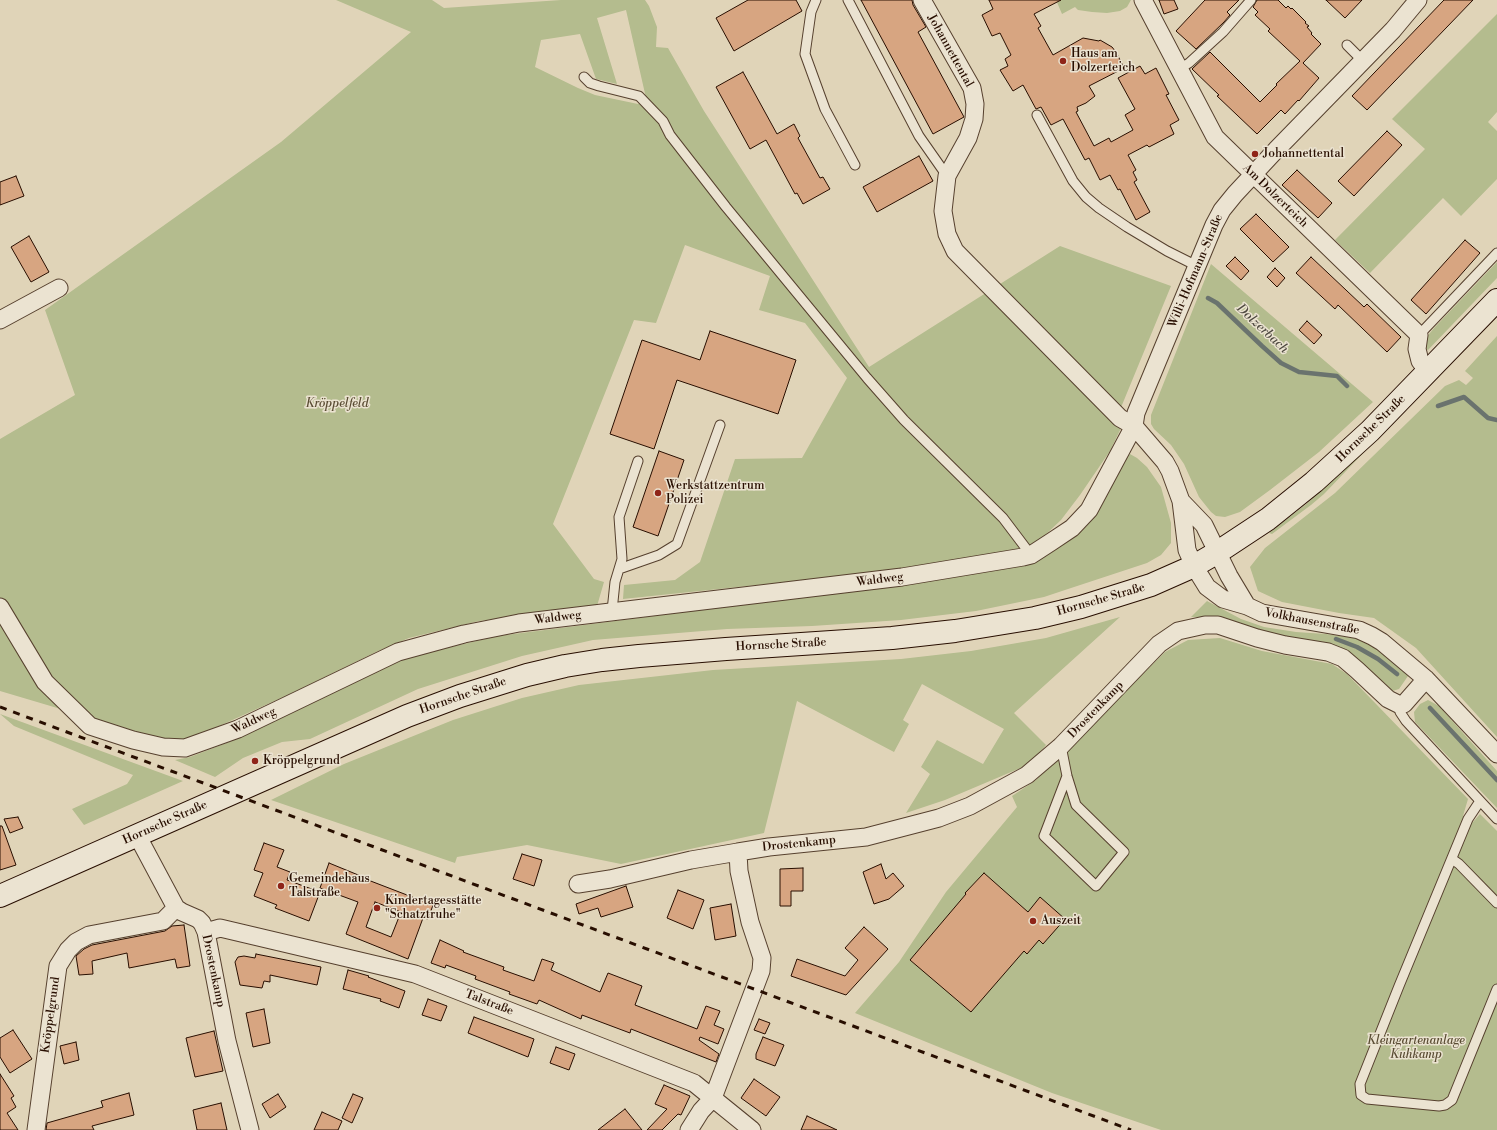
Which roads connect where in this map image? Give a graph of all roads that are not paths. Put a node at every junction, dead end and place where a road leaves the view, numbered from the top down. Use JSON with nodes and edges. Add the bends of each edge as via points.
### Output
{"nodes":[{"id":1,"x":816,"y":0,"type":"edge"},
{"id":2,"x":848,"y":0,"type":"edge"},
{"id":3,"x":922,"y":0,"type":"edge"},
{"id":4,"x":1142,"y":0,"type":"edge"},
{"id":5,"x":1251,"y":0,"type":"edge"},
{"id":6,"x":1418,"y":0,"type":"edge"},
{"id":7,"x":1347,"y":45,"type":"dead end"},
{"id":8,"x":1363,"y":61,"type":"junction"},
{"id":9,"x":1179,"y":69,"type":"junction"},
{"id":10,"x":584,"y":77,"type":"dead end"},
{"id":11,"x":1037,"y":115,"type":"dead end"},
{"id":12,"x":855,"y":165,"type":"dead end"},
{"id":13,"x":1253,"y":175,"type":"junction"},
{"id":14,"x":947,"y":176,"type":"junction"},
{"id":15,"x":1497,"y":253,"type":"edge"},
{"id":16,"x":1197,"y":266,"type":"junction"},
{"id":17,"x":59,"y":288,"type":"dead end"},
{"id":18,"x":1497,"y":300,"type":"edge"},
{"id":19,"x":0,"y":320,"type":"edge"},
{"id":20,"x":1419,"y":335,"type":"junction"},
{"id":21,"x":1428,"y":372,"type":"junction"},
{"id":22,"x":720,"y":425,"type":"dead end"},
{"id":23,"x":1134,"y":426,"type":"junction"},
{"id":24,"x":638,"y":461,"type":"dead end"},
{"id":25,"x":1181,"y":501,"type":"junction"},
{"id":26,"x":1218,"y":552,"type":"junction"},
{"id":27,"x":1032,"y":555,"type":"junction"},
{"id":28,"x":1194,"y":566,"type":"junction"},
{"id":29,"x":619,"y":569,"type":"junction"},
{"id":30,"x":1247,"y":606,"type":"junction"},
{"id":31,"x":0,"y":608,"type":"edge"},
{"id":32,"x":612,"y":611,"type":"junction"},
{"id":33,"x":1426,"y":679,"type":"junction"},
{"id":34,"x":1400,"y":705,"type":"junction"},
{"id":35,"x":1061,"y":746,"type":"junction"},
{"id":36,"x":1497,"y":754,"type":"edge"},
{"id":37,"x":1067,"y":776,"type":"junction"},
{"id":38,"x":1480,"y":801,"type":"junction"},
{"id":39,"x":1497,"y":818,"type":"edge"},
{"id":40,"x":137,"y":835,"type":"junction"},
{"id":41,"x":738,"y":852,"type":"junction"},
{"id":42,"x":1452,"y":859,"type":"junction"},
{"id":43,"x":578,"y":884,"type":"dead end"},
{"id":44,"x":0,"y":896,"type":"edge"},
{"id":45,"x":1497,"y":903,"type":"edge"},
{"id":46,"x":176,"y":908,"type":"junction"},
{"id":47,"x":206,"y":932,"type":"junction"},
{"id":48,"x":1497,"y":989,"type":"edge"},
{"id":49,"x":713,"y":1098,"type":"junction"},
{"id":50,"x":36,"y":1130,"type":"edge"},
{"id":51,"x":250,"y":1130,"type":"edge"},
{"id":52,"x":689,"y":1130,"type":"edge"},
{"id":53,"x":752,"y":1130,"type":"edge"}],
"edges":[{"from":1,"to":12,"type":"lane","via":[[811,12],[805,54],[825,109]]},
{"from":2,"to":14,"type":"lane","via":[[919,136]]},
{"from":3,"to":14,"type":"street","name":"Johannettental","via":[[972,88],[975,104],[974,119],[968,138]]},
{"from":4,"to":9,"type":"street","name":"Am Dolzerteich"},
{"from":5,"to":9,"type":"lane","via":[[1223,32]]},
{"from":6,"to":8,"type":"street","name":"Willi-Hofmann-Straße"},
{"from":7,"to":8,"type":"lane"},
{"from":8,"to":13,"type":"street","name":"Willi-Hofmann-Straße"},
{"from":9,"to":13,"type":"street","name":"Am Dolzerteich","via":[[1215,138]]},
{"from":10,"to":27,"type":"lane","via":[[590,83],[639,96],[663,121],[670,134],[726,207],[867,378],[904,420],[1004,518]]},
{"from":11,"to":16,"type":"lane","via":[[1073,181],[1086,197],[1133,231]]},
{"from":13,"to":16,"type":"street","name":"Willi-Hofmann-Straße","via":[[1220,214]]},
{"from":13,"to":20,"type":"street","name":"Am Dolzerteich"},
{"from":14,"to":23,"type":"street","name":"Johannettental","via":[[943,211],[947,234],[955,250],[1120,418]]},
{"from":15,"to":20,"type":"lane"},
{"from":16,"to":23,"type":"street","name":"Willi-Hofmann-Straße","via":[[1136,413]]},
{"from":17,"to":19,"type":"street"},
{"from":18,"to":21,"type":"main road","name":"Hornsche Straße"},
{"from":20,"to":21,"type":"street","via":[[1417,349],[1420,361]]},
{"from":21,"to":26,"type":"main road","name":"Hornsche Straße","via":[[1370,431],[1314,482],[1268,519]]},
{"from":22,"to":29,"type":"lane","via":[[677,544],[659,555]]},
{"from":23,"to":25,"type":"street","via":[[1165,462]]},
{"from":23,"to":27,"type":"street","name":"Waldweg","via":[[1089,510],[1072,528]]},
{"from":24,"to":29,"type":"lane","via":[[619,517],[622,559]]},
{"from":25,"to":26,"type":"street","via":[[1204,525]]},
{"from":25,"to":28,"type":"street","via":[[1187,550]]},
{"from":26,"to":28,"type":"main road","name":"Hornsche Straße"},
{"from":26,"to":30,"type":"street"},
{"from":27,"to":32,"type":"street","name":"Waldweg","via":[[902,577]]},
{"from":28,"to":30,"type":"street","name":"Volkhausenstraße","via":[[1207,587],[1223,599]]},
{"from":28,"to":40,"type":"main road","name":"Hornsche Straße","via":[[1151,585],[1081,607],[992,626],[892,638],[639,656],[565,666],[527,675],[407,716]]},
{"from":29,"to":32,"type":"lane","via":[[612,596]]},
{"from":30,"to":33,"type":"street","name":"Volkhausenstraße","via":[[1262,613],[1359,630],[1382,642]]},
{"from":31,"to":32,"type":"street","name":"Waldweg","via":[[45,682],[90,726],[163,747],[185,748],[238,729],[398,652],[464,634],[519,623]]},
{"from":33,"to":34,"type":"street","via":[[1404,704]]},
{"from":33,"to":36,"type":"street","name":"Volkhausenstraße"},
{"from":34,"to":35,"type":"street","name":"Drostenkamp","via":[[1388,699],[1343,658],[1328,652],[1257,638],[1218,625],[1205,625],[1178,631],[1159,644]]},
{"from":34,"to":38,"type":"lane","via":[[1400,712],[1406,721]]},
{"from":35,"to":37,"type":"lane"},
{"from":35,"to":41,"type":"street","name":"Drostenkamp","via":[[1027,775],[970,806],[939,818],[866,837]]},
{"from":37,"to":37,"type":"lane","via":[[1076,805],[1124,852],[1096,886],[1044,836]]},
{"from":38,"to":39,"type":"lane"},
{"from":38,"to":42,"type":"lane","via":[[1468,819]]},
{"from":40,"to":44,"type":"main road","name":"Hornsche Straße","via":[[33,875]]},
{"from":40,"to":46,"type":"street"},
{"from":41,"to":43,"type":"street","name":"Drostenkamp"},
{"from":41,"to":49,"type":"street","via":[[738,871],[762,958],[761,971]]},
{"from":42,"to":45,"type":"lane"},
{"from":42,"to":48,"type":"lane","via":[[1360,1084],[1361,1095],[1367,1099],[1439,1106],[1452,1100]]},
{"from":46,"to":47,"type":"street","name":"Drostenkamp","via":[[198,919]]},
{"from":46,"to":50,"type":"street","name":"Kröppelgrund","via":[[163,921],[89,935],[68,950],[58,966]]},
{"from":47,"to":49,"type":"street","name":"Talstraße","via":[[220,928],[415,974],[694,1083]]},
{"from":47,"to":51,"type":"street","name":"Drostenkamp","via":[[228,1041]]},
{"from":49,"to":52,"type":"street"},
{"from":49,"to":53,"type":"street","name":"Talstraße"}]}
